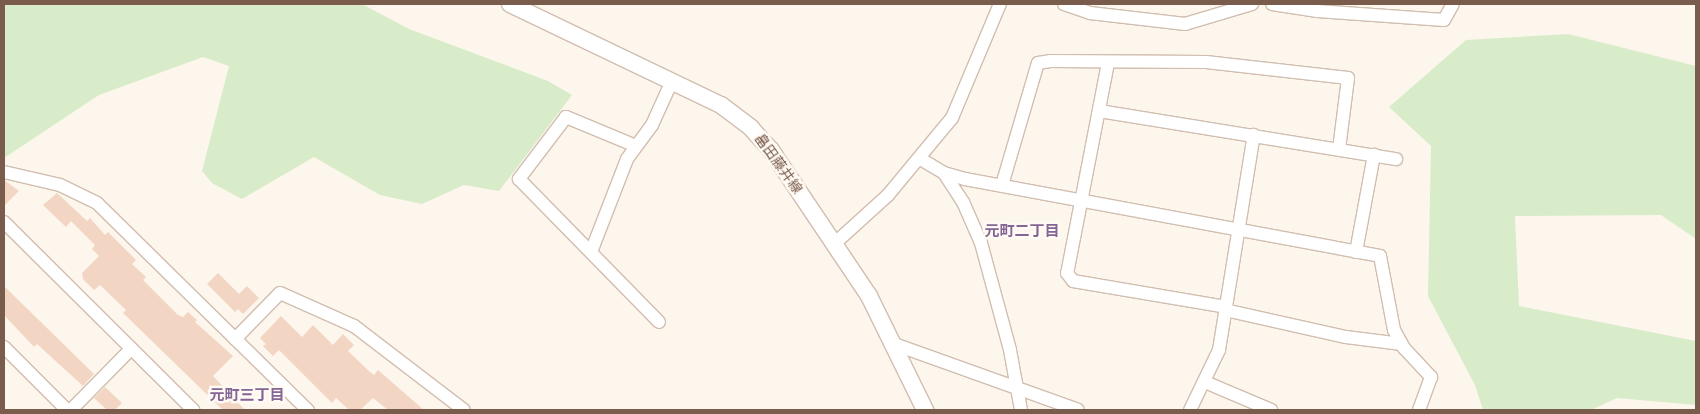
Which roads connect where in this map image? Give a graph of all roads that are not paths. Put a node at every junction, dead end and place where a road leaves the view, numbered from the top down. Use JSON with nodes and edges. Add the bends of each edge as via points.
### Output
{"nodes":[{"id":1,"x":510,"y":4,"type":"edge"},
{"id":2,"x":1000,"y":4,"type":"edge"},
{"id":3,"x":1064,"y":4,"type":"edge"},
{"id":4,"x":1252,"y":4,"type":"edge"},
{"id":5,"x":1272,"y":4,"type":"edge"},
{"id":6,"x":1453,"y":4,"type":"edge"},
{"id":7,"x":1108,"y":63,"type":"junction"},
{"id":8,"x":672,"y":81,"type":"junction"},
{"id":9,"x":1098,"y":111,"type":"junction"},
{"id":10,"x":1254,"y":135,"type":"junction"},
{"id":11,"x":636,"y":146,"type":"junction"},
{"id":12,"x":1339,"y":149,"type":"junction"},
{"id":13,"x":1374,"y":155,"type":"junction"},
{"id":14,"x":920,"y":158,"type":"junction"},
{"id":15,"x":1396,"y":159,"type":"dead end"},
{"id":16,"x":4,"y":172,"type":"edge"},
{"id":17,"x":944,"y":173,"type":"junction"},
{"id":18,"x":1002,"y":185,"type":"junction"},
{"id":19,"x":1082,"y":199,"type":"junction"},
{"id":20,"x":4,"y":222,"type":"edge"},
{"id":21,"x":1239,"y":229,"type":"junction"},
{"id":22,"x":834,"y":244,"type":"junction"},
{"id":23,"x":591,"y":252,"type":"junction"},
{"id":24,"x":1356,"y":252,"type":"junction"},
{"id":25,"x":1226,"y":308,"type":"junction"},
{"id":26,"x":659,"y":322,"type":"dead end"},
{"id":27,"x":235,"y":339,"type":"junction"},
{"id":28,"x":894,"y":344,"type":"junction"},
{"id":29,"x":1402,"y":344,"type":"junction"},
{"id":30,"x":4,"y":347,"type":"edge"},
{"id":31,"x":131,"y":349,"type":"junction"},
{"id":32,"x":1205,"y":382,"type":"junction"},
{"id":33,"x":1017,"y":386,"type":"junction"},
{"id":34,"x":67,"y":410,"type":"edge"},
{"id":35,"x":71,"y":410,"type":"edge"},
{"id":36,"x":192,"y":410,"type":"edge"},
{"id":37,"x":308,"y":410,"type":"edge"},
{"id":38,"x":464,"y":410,"type":"edge"},
{"id":39,"x":925,"y":410,"type":"edge"},
{"id":40,"x":1021,"y":410,"type":"edge"},
{"id":41,"x":1078,"y":410,"type":"edge"},
{"id":42,"x":1190,"y":410,"type":"edge"},
{"id":43,"x":1271,"y":410,"type":"edge"},
{"id":44,"x":1419,"y":410,"type":"edge"}],
"edges":[{"from":1,"to":8,"type":"main road","name":"畠田藤井線"},
{"from":2,"to":14,"type":"street","via":[[960,104]]},
{"from":3,"to":4,"type":"street","via":[[1090,13],[1185,24]]},
{"from":5,"to":6,"type":"street","via":[[1317,11],[1444,20]]},
{"from":7,"to":9,"type":"street"},
{"from":7,"to":12,"type":"street","via":[[1206,62],[1348,78]]},
{"from":7,"to":18,"type":"street","via":[[1038,63]]},
{"from":8,"to":11,"type":"street","via":[[652,125]]},
{"from":8,"to":22,"type":"main road","name":"畠田藤井線","via":[[732,112],[762,138]]},
{"from":9,"to":10,"type":"street"},
{"from":9,"to":19,"type":"street"},
{"from":10,"to":12,"type":"street"},
{"from":10,"to":21,"type":"street"},
{"from":11,"to":23,"type":"street","via":[[627,159]]},
{"from":11,"to":23,"type":"street","via":[[566,116],[519,179]]},
{"from":12,"to":13,"type":"street"},
{"from":13,"to":15,"type":"street"},
{"from":13,"to":24,"type":"street"},
{"from":14,"to":17,"type":"street"},
{"from":14,"to":22,"type":"street","via":[[874,210]]},
{"from":16,"to":27,"type":"street","via":[[60,185],[97,203]]},
{"from":17,"to":18,"type":"street"},
{"from":17,"to":33,"type":"street","via":[[963,202],[981,243]]},
{"from":18,"to":19,"type":"street"},
{"from":19,"to":21,"type":"street"},
{"from":19,"to":25,"type":"street","via":[[1067,274],[1073,281]]},
{"from":20,"to":31,"type":"street"},
{"from":21,"to":24,"type":"street"},
{"from":21,"to":25,"type":"street"},
{"from":22,"to":28,"type":"main road","name":"畠田藤井線","via":[[869,296]]},
{"from":23,"to":26,"type":"street"},
{"from":24,"to":29,"type":"street","via":[[1380,256],[1390,319]]},
{"from":25,"to":29,"type":"street","via":[[1346,337]]},
{"from":25,"to":32,"type":"street","via":[[1219,350]]},
{"from":27,"to":37,"type":"street"},
{"from":27,"to":38,"type":"street","via":[[280,293],[354,326]]},
{"from":28,"to":33,"type":"street"},
{"from":28,"to":39,"type":"main road","name":"畠田藤井線"},
{"from":29,"to":44,"type":"street","via":[[1431,377]]},
{"from":30,"to":34,"type":"street"},
{"from":31,"to":35,"type":"street"},
{"from":31,"to":36,"type":"street"},
{"from":32,"to":42,"type":"street"},
{"from":32,"to":43,"type":"street"},
{"from":33,"to":40,"type":"street"},
{"from":33,"to":41,"type":"street"}]}
